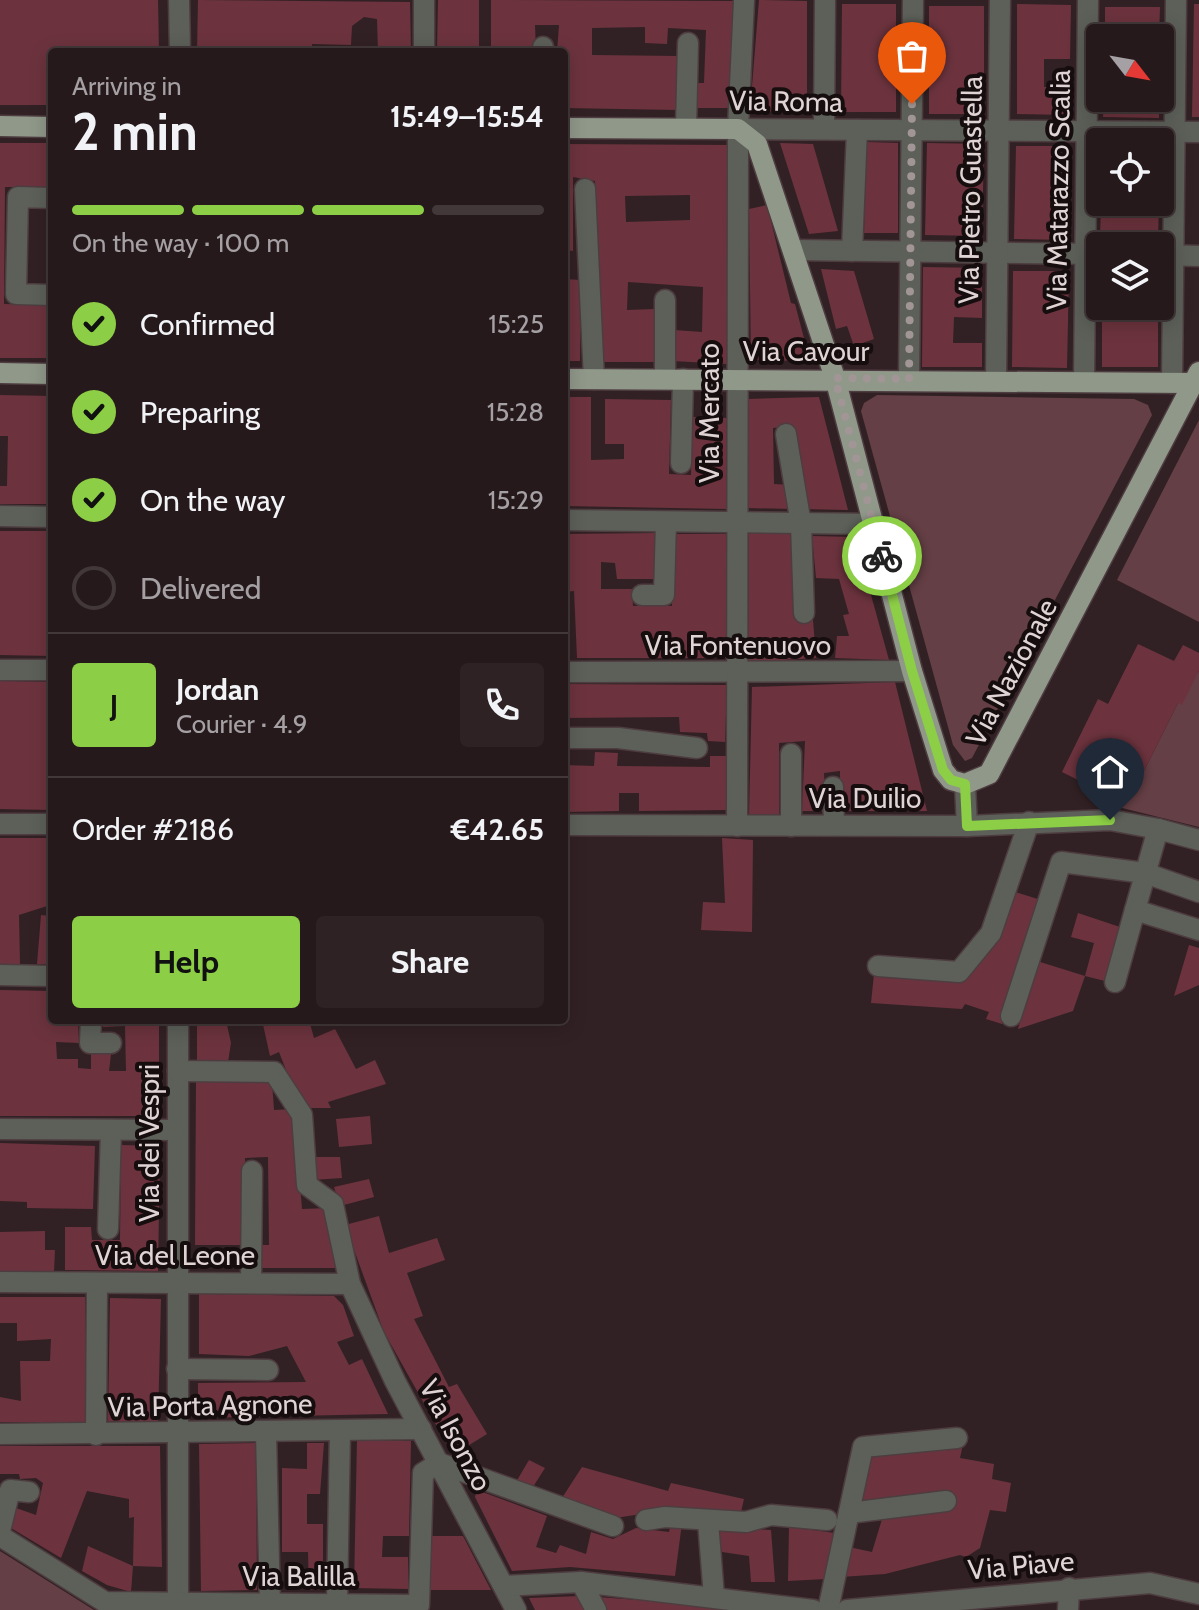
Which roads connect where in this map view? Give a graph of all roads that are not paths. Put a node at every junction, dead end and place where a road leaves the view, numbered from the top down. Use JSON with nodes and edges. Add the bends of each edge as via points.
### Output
{"nodes":[{"id":1,"x":179,"y":0,"type":"edge"},
{"id":2,"x":424,"y":0,"type":"edge"},
{"id":3,"x":744,"y":0,"type":"edge"},
{"id":4,"x":825,"y":0,"type":"edge"},
{"id":5,"x":913,"y":0,"type":"edge"},
{"id":6,"x":1000,"y":0,"type":"edge"},
{"id":7,"x":1088,"y":0,"type":"edge"},
{"id":8,"x":1176,"y":0,"type":"edge"},
{"id":9,"x":688,"y":43,"type":"dead end"},
{"id":10,"x":180,"y":48,"type":"edge"},
{"id":11,"x":424,"y":48,"type":"edge"},
{"id":12,"x":0,"y":126,"type":"edge"},
{"id":13,"x":48,"y":127,"type":"edge"},
{"id":14,"x":686,"y":127,"type":"junction"},
{"id":15,"x":568,"y":128,"type":"edge"},
{"id":16,"x":1086,"y":128,"type":"edge"},
{"id":17,"x":738,"y":129,"type":"junction"},
{"id":18,"x":824,"y":129,"type":"junction"},
{"id":19,"x":857,"y":130,"type":"junction"},
{"id":20,"x":912,"y":130,"type":"junction"},
{"id":21,"x":999,"y":131,"type":"junction"},
{"id":22,"x":1086,"y":132,"type":"edge"},
{"id":23,"x":1175,"y":132,"type":"junction"},
{"id":24,"x":1199,"y":132,"type":"edge"},
{"id":25,"x":585,"y":189,"type":"dead end"},
{"id":26,"x":48,"y":198,"type":"edge"},
{"id":27,"x":1168,"y":232,"type":"edge"},
{"id":28,"x":794,"y":250,"type":"junction"},
{"id":29,"x":852,"y":251,"type":"junction"},
{"id":30,"x":910,"y":251,"type":"junction"},
{"id":31,"x":998,"y":253,"type":"junction"},
{"id":32,"x":1086,"y":254,"type":"edge"},
{"id":33,"x":1174,"y":255,"type":"edge"},
{"id":34,"x":1199,"y":256,"type":"edge"},
{"id":35,"x":48,"y":295,"type":"edge"},
{"id":36,"x":1174,"y":296,"type":"edge"},
{"id":37,"x":665,"y":300,"type":"dead end"},
{"id":38,"x":1088,"y":320,"type":"edge"},
{"id":39,"x":0,"y":373,"type":"edge"},
{"id":40,"x":48,"y":374,"type":"edge"},
{"id":41,"x":835,"y":378,"type":"junction"},
{"id":42,"x":568,"y":379,"type":"edge"},
{"id":43,"x":594,"y":379,"type":"junction"},
{"id":44,"x":674,"y":379,"type":"junction"},
{"id":45,"x":737,"y":379,"type":"junction"},
{"id":46,"x":909,"y":379,"type":"junction"},
{"id":47,"x":1188,"y":379,"type":"edge"},
{"id":48,"x":996,"y":380,"type":"junction"},
{"id":49,"x":1084,"y":381,"type":"junction"},
{"id":50,"x":786,"y":434,"type":"dead end"},
{"id":51,"x":681,"y":463,"type":"dead end"},
{"id":52,"x":0,"y":516,"type":"edge"},
{"id":53,"x":48,"y":517,"type":"edge"},
{"id":54,"x":568,"y":520,"type":"edge"},
{"id":55,"x":666,"y":522,"type":"junction"},
{"id":56,"x":736,"y":523,"type":"junction"},
{"id":57,"x":801,"y":524,"type":"junction"},
{"id":58,"x":874,"y":524,"type":"junction"},
{"id":59,"x":642,"y":595,"type":"dead end"},
{"id":60,"x":804,"y":613,"type":"dead end"},
{"id":61,"x":0,"y":670,"type":"edge"},
{"id":62,"x":48,"y":670,"type":"edge"},
{"id":63,"x":912,"y":671,"type":"junction"},
{"id":64,"x":568,"y":672,"type":"edge"},
{"id":65,"x":738,"y":674,"type":"junction"},
{"id":66,"x":568,"y":738,"type":"edge"},
{"id":67,"x":697,"y":748,"type":"dead end"},
{"id":68,"x":791,"y":754,"type":"dead end"},
{"id":69,"x":965,"y":784,"type":"junction"},
{"id":70,"x":833,"y":787,"type":"dead end"},
{"id":71,"x":1029,"y":822,"type":"junction"},
{"id":72,"x":0,"y":824,"type":"edge"},
{"id":73,"x":48,"y":824,"type":"edge"},
{"id":74,"x":568,"y":825,"type":"edge"},
{"id":75,"x":834,"y":825,"type":"junction"},
{"id":76,"x":737,"y":826,"type":"junction"},
{"id":77,"x":791,"y":826,"type":"junction"},
{"id":78,"x":967,"y":826,"type":"junction"},
{"id":79,"x":1158,"y":829,"type":"junction"},
{"id":80,"x":1199,"y":840,"type":"edge"},
{"id":81,"x":1145,"y":873,"type":"junction"},
{"id":82,"x":1199,"y":892,"type":"edge"},
{"id":83,"x":1135,"y":910,"type":"junction"},
{"id":84,"x":1199,"y":930,"type":"edge"},
{"id":85,"x":878,"y":966,"type":"dead end"},
{"id":86,"x":0,"y":975,"type":"edge"},
{"id":87,"x":48,"y":976,"type":"edge"},
{"id":88,"x":1115,"y":982,"type":"dead end"},
{"id":89,"x":1011,"y":1016,"type":"dead end"},
{"id":90,"x":91,"y":1024,"type":"edge"},
{"id":91,"x":178,"y":1024,"type":"edge"},
{"id":92,"x":111,"y":1043,"type":"dead end"},
{"id":93,"x":178,"y":1071,"type":"junction"},
{"id":94,"x":0,"y":1129,"type":"edge"},
{"id":95,"x":111,"y":1130,"type":"junction"},
{"id":96,"x":177,"y":1130,"type":"junction"},
{"id":97,"x":252,"y":1171,"type":"dead end"},
{"id":98,"x":108,"y":1229,"type":"dead end"},
{"id":99,"x":0,"y":1282,"type":"edge"},
{"id":100,"x":97,"y":1283,"type":"junction"},
{"id":101,"x":177,"y":1283,"type":"junction"},
{"id":102,"x":251,"y":1283,"type":"junction"},
{"id":103,"x":350,"y":1284,"type":"junction"},
{"id":104,"x":177,"y":1369,"type":"junction"},
{"id":105,"x":268,"y":1370,"type":"dead end"},
{"id":106,"x":421,"y":1429,"type":"junction"},
{"id":107,"x":340,"y":1431,"type":"junction"},
{"id":108,"x":266,"y":1433,"type":"junction"},
{"id":109,"x":0,"y":1434,"type":"edge"},
{"id":110,"x":176,"y":1434,"type":"junction"},
{"id":111,"x":96,"y":1435,"type":"junction"},
{"id":112,"x":957,"y":1438,"type":"dead end"},
{"id":113,"x":439,"y":1463,"type":"junction"},
{"id":114,"x":29,"y":1492,"type":"dead end"},
{"id":115,"x":946,"y":1501,"type":"dead end"},
{"id":116,"x":849,"y":1513,"type":"junction"},
{"id":117,"x":646,"y":1520,"type":"dead end"},
{"id":118,"x":827,"y":1520,"type":"dead end"},
{"id":119,"x":708,"y":1521,"type":"junction"},
{"id":120,"x":613,"y":1526,"type":"dead end"},
{"id":121,"x":0,"y":1534,"type":"edge"},
{"id":122,"x":581,"y":1582,"type":"junction"},
{"id":123,"x":505,"y":1586,"type":"junction"},
{"id":124,"x":1069,"y":1588,"type":"junction"},
{"id":125,"x":1199,"y":1594,"type":"edge"},
{"id":126,"x":714,"y":1597,"type":"junction"},
{"id":127,"x":270,"y":1604,"type":"junction"},
{"id":128,"x":337,"y":1604,"type":"junction"},
{"id":129,"x":179,"y":1606,"type":"edge"},
{"id":130,"x":516,"y":1610,"type":"edge"},
{"id":131,"x":596,"y":1610,"type":"edge"},
{"id":132,"x":813,"y":1610,"type":"edge"},
{"id":133,"x":828,"y":1610,"type":"edge"},
{"id":134,"x":847,"y":1610,"type":"edge"},
{"id":135,"x":1068,"y":1610,"type":"edge"}],
"edges":[{"from":1,"to":10,"type":"street"},
{"from":2,"to":11,"type":"street"},
{"from":3,"to":17,"type":"street","name":"Via Mercato"},
{"from":4,"to":18,"type":"street"},
{"from":5,"to":20,"type":"street"},
{"from":6,"to":21,"type":"street","name":"Via Pietro Guastella"},
{"from":7,"to":16,"type":"street","name":"Via Matarazzo Scalia"},
{"from":8,"to":23,"type":"street"},
{"from":9,"to":14,"type":"street"},
{"from":12,"to":13,"type":"main road"},
{"from":14,"to":15,"type":"main road","name":"Via Roma"},
{"from":14,"to":17,"type":"main road","name":"Via Roma"},
{"from":17,"to":18,"type":"street","name":"Via Roma"},
{"from":17,"to":28,"type":"main road","name":"Via Nazionale","via":[[757,144]]},
{"from":17,"to":45,"type":"street","name":"Via Mercato"},
{"from":18,"to":19,"type":"street","name":"Via Roma"},
{"from":19,"to":20,"type":"street","name":"Via Roma"},
{"from":19,"to":29,"type":"street"},
{"from":20,"to":21,"type":"street","name":"Via Roma"},
{"from":20,"to":30,"type":"street"},
{"from":21,"to":22,"type":"street","name":"Via Roma"},
{"from":21,"to":31,"type":"street","name":"Via Pietro Guastella"},
{"from":23,"to":24,"type":"street","name":"Via Roma"},
{"from":23,"to":27,"type":"street"},
{"from":25,"to":43,"type":"street"},
{"from":26,"to":35,"type":"street","via":[[18,197],[16,294]]},
{"from":28,"to":29,"type":"street"},
{"from":28,"to":41,"type":"main road","name":"Via Nazionale"},
{"from":29,"to":30,"type":"street"},
{"from":30,"to":31,"type":"street"},
{"from":30,"to":46,"type":"street"},
{"from":31,"to":32,"type":"street"},
{"from":31,"to":48,"type":"street","name":"Via Pietro Guastella"},
{"from":33,"to":34,"type":"street"},
{"from":36,"to":47,"type":"street"},
{"from":37,"to":44,"type":"street"},
{"from":38,"to":49,"type":"street","name":"Via Matarazzo Scalia"},
{"from":39,"to":40,"type":"main road"},
{"from":41,"to":45,"type":"main road","name":"Via Cavour"},
{"from":41,"to":46,"type":"main road","name":"Via Cavour"},
{"from":41,"to":58,"type":"main road","name":"Via Nazionale"},
{"from":42,"to":43,"type":"main road","name":"Via Cavour"},
{"from":43,"to":44,"type":"main road","name":"Via Cavour"},
{"from":44,"to":45,"type":"main road","name":"Via Cavour"},
{"from":44,"to":51,"type":"street"},
{"from":45,"to":56,"type":"street","name":"Via Mercato"},
{"from":46,"to":48,"type":"main road","name":"Via Cavour"},
{"from":47,"to":49,"type":"main road","name":"Via Cavour"},
{"from":47,"to":69,"type":"main road","name":"Via Nazionale","via":[[999,758],[989,774]]},
{"from":48,"to":49,"type":"main road","name":"Via Cavour"},
{"from":50,"to":57,"type":"street"},
{"from":52,"to":53,"type":"street"},
{"from":54,"to":55,"type":"street"},
{"from":55,"to":56,"type":"street"},
{"from":55,"to":59,"type":"street","via":[[664,595]]},
{"from":56,"to":57,"type":"street"},
{"from":56,"to":65,"type":"street","name":"Via Mercato"},
{"from":57,"to":58,"type":"street"},
{"from":57,"to":60,"type":"street"},
{"from":58,"to":63,"type":"main road","name":"Via Nazionale"},
{"from":61,"to":62,"type":"street"},
{"from":63,"to":65,"type":"street","name":"Via Fontenuovo"},
{"from":63,"to":69,"type":"main road","name":"Via Nazionale","via":[[943,770],[951,780]]},
{"from":64,"to":65,"type":"street","name":"Via Fontenuovo"},
{"from":65,"to":76,"type":"street","name":"Via Mercato"},
{"from":66,"to":67,"type":"street"},
{"from":68,"to":77,"type":"street"},
{"from":69,"to":78,"type":"street"},
{"from":70,"to":75,"type":"street"},
{"from":71,"to":78,"type":"street","name":"Via Duilio"},
{"from":71,"to":79,"type":"street","name":"Via Duilio","via":[[1110,820]]},
{"from":71,"to":85,"type":"street","via":[[991,933],[959,972]]},
{"from":72,"to":73,"type":"street"},
{"from":74,"to":76,"type":"street","name":"Via Duilio"},
{"from":75,"to":77,"type":"street","name":"Via Duilio"},
{"from":75,"to":78,"type":"street","name":"Via Duilio"},
{"from":76,"to":77,"type":"street","name":"Via Duilio"},
{"from":79,"to":80,"type":"street","name":"Via Duilio"},
{"from":79,"to":81,"type":"street"},
{"from":81,"to":82,"type":"street"},
{"from":81,"to":83,"type":"street"},
{"from":81,"to":89,"type":"street","via":[[1061,862]]},
{"from":83,"to":84,"type":"street"},
{"from":83,"to":88,"type":"street"},
{"from":86,"to":87,"type":"street"},
{"from":90,"to":92,"type":"street","via":[[90,1043]]},
{"from":91,"to":93,"type":"street","name":"Via dei Vespri"},
{"from":93,"to":96,"type":"street","name":"Via dei Vespri"},
{"from":93,"to":103,"type":"street","name":"Via Isonzo","via":[[274,1072],[296,1106],[307,1185],[333,1204]]},
{"from":94,"to":95,"type":"street"},
{"from":95,"to":96,"type":"street"},
{"from":95,"to":98,"type":"street"},
{"from":96,"to":101,"type":"street","name":"Via dei Vespri"},
{"from":97,"to":102,"type":"street"},
{"from":99,"to":100,"type":"street","name":"Via del Leone"},
{"from":100,"to":101,"type":"street","name":"Via del Leone"},
{"from":100,"to":111,"type":"street"},
{"from":101,"to":102,"type":"street","name":"Via del Leone"},
{"from":101,"to":104,"type":"street","name":"Via dei Vespri"},
{"from":102,"to":103,"type":"street","name":"Via del Leone"},
{"from":103,"to":106,"type":"street","name":"Via Isonzo"},
{"from":104,"to":105,"type":"street"},
{"from":104,"to":110,"type":"street","name":"Via dei Vespri"},
{"from":106,"to":107,"type":"street","name":"Via Porta Agnone"},
{"from":106,"to":113,"type":"street","name":"Via Isonzo"},
{"from":107,"to":108,"type":"street","name":"Via Porta Agnone"},
{"from":107,"to":128,"type":"street"},
{"from":108,"to":110,"type":"street","name":"Via Porta Agnone"},
{"from":108,"to":127,"type":"street"},
{"from":109,"to":111,"type":"street","name":"Via Porta Agnone"},
{"from":110,"to":111,"type":"street","name":"Via Porta Agnone"},
{"from":110,"to":129,"type":"street","name":"Via dei Vespri"},
{"from":112,"to":116,"type":"street","via":[[863,1447]]},
{"from":113,"to":120,"type":"street"},
{"from":113,"to":123,"type":"street","name":"Via Isonzo"},
{"from":113,"to":128,"type":"street","name":"Via Balilla","via":[[423,1473],[419,1605]]},
{"from":114,"to":121,"type":"street","via":[[10,1490]]},
{"from":115,"to":116,"type":"street"},
{"from":116,"to":133,"type":"street"},
{"from":117,"to":119,"type":"street"},
{"from":118,"to":119,"type":"street","via":[[771,1515],[746,1522]]},
{"from":119,"to":126,"type":"street"},
{"from":121,"to":129,"type":"street","name":"Via Balilla","via":[[105,1602]]},
{"from":122,"to":123,"type":"street"},
{"from":122,"to":126,"type":"street"},
{"from":122,"to":131,"type":"street"},
{"from":123,"to":130,"type":"street","name":"Via Isonzo"},
{"from":124,"to":125,"type":"street","name":"Via Piave","via":[[1150,1583]]},
{"from":124,"to":134,"type":"street","name":"Via Piave"},
{"from":124,"to":135,"type":"street"},
{"from":126,"to":132,"type":"street"},
{"from":127,"to":128,"type":"street","name":"Via Balilla"},
{"from":127,"to":129,"type":"street","name":"Via Balilla"}]}
